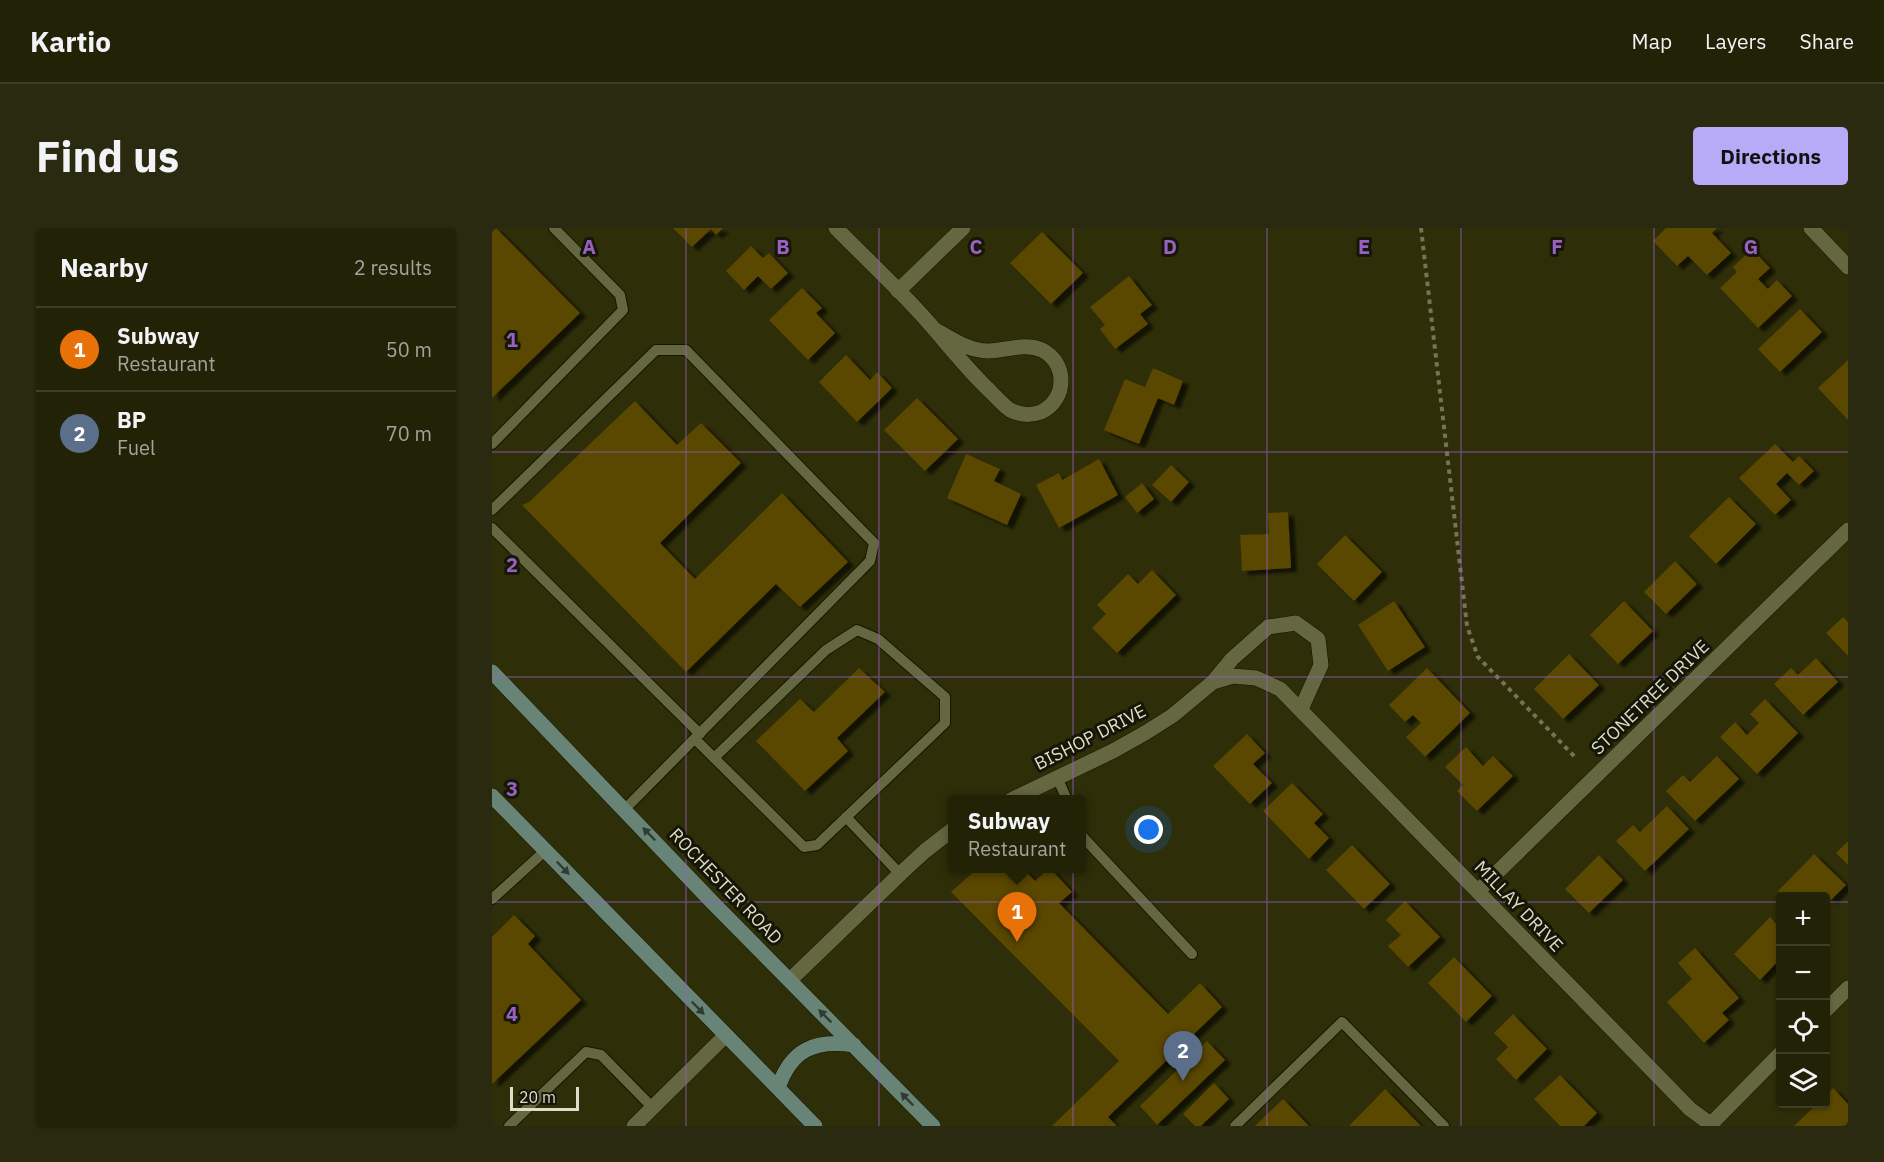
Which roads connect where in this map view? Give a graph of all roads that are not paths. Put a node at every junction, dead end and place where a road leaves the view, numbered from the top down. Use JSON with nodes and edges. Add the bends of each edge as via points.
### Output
{"nodes":[{"id":1,"x":554,"y":228,"type":"edge"},
{"id":2,"x":836,"y":228,"type":"edge"},
{"id":3,"x":963,"y":228,"type":"edge"},
{"id":4,"x":1811,"y":228,"type":"edge"},
{"id":5,"x":1848,"y":267,"type":"edge"},
{"id":6,"x":898,"y":291,"type":"junction"},
{"id":7,"x":934,"y":329,"type":"junction"},
{"id":8,"x":492,"y":444,"type":"edge"},
{"id":9,"x":492,"y":510,"type":"edge"},
{"id":10,"x":492,"y":528,"type":"edge"},
{"id":11,"x":1848,"y":530,"type":"edge"},
{"id":12,"x":495,"y":678,"type":"edge"},
{"id":13,"x":1212,"y":682,"type":"junction"},
{"id":14,"x":1301,"y":709,"type":"junction"},
{"id":15,"x":698,"y":737,"type":"junction"},
{"id":16,"x":714,"y":758,"type":"junction"},
{"id":17,"x":1057,"y":777,"type":"junction"},
{"id":18,"x":1021,"y":795,"type":"edge"},
{"id":19,"x":1065,"y":795,"type":"edge"},
{"id":20,"x":492,"y":796,"type":"edge"},
{"id":21,"x":625,"y":809,"type":"junction"},
{"id":22,"x":846,"y":817,"type":"junction"},
{"id":23,"x":948,"y":833,"type":"edge"},
{"id":24,"x":1086,"y":843,"type":"edge"},
{"id":25,"x":546,"y":850,"type":"junction"},
{"id":26,"x":900,"y":874,"type":"junction"},
{"id":27,"x":1478,"y":891,"type":"junction"},
{"id":28,"x":492,"y":899,"type":"edge"},
{"id":29,"x":1192,"y":954,"type":"dead end"},
{"id":30,"x":790,"y":980,"type":"junction"},
{"id":31,"x":1848,"y":988,"type":"edge"},
{"id":32,"x":1830,"y":1006,"type":"edge"},
{"id":33,"x":725,"y":1036,"type":"junction"},
{"id":34,"x":854,"y":1045,"type":"junction"},
{"id":35,"x":1776,"y":1058,"type":"edge"},
{"id":36,"x":778,"y":1088,"type":"junction"},
{"id":37,"x":653,"y":1108,"type":"junction"},
{"id":38,"x":1712,"y":1125,"type":"edge"},
{"id":39,"x":509,"y":1126,"type":"edge"},
{"id":40,"x":634,"y":1126,"type":"edge"},
{"id":41,"x":815,"y":1126,"type":"edge"},
{"id":42,"x":933,"y":1126,"type":"edge"},
{"id":43,"x":1235,"y":1126,"type":"edge"},
{"id":44,"x":1444,"y":1126,"type":"edge"}],
"edges":[{"from":1,"to":8,"type":"lane","via":[[620,294],[623,310]]},
{"from":2,"to":6,"type":"street"},
{"from":3,"to":6,"type":"street"},
{"from":4,"to":5,"type":"street"},
{"from":6,"to":7,"type":"street"},
{"from":7,"to":7,"type":"street","via":[[975,350],[1044,351],[1056,362],[1062,386],[1059,395],[1037,413],[1018,413],[1008,408],[962,364]]},
{"from":9,"to":15,"type":"lane","via":[[657,350],[686,350],[874,543],[870,561]]},
{"from":10,"to":15,"type":"lane"},
{"from":11,"to":27,"type":"street","name":"STONETREE DRIVE"},
{"from":12,"to":21,"type":"main road","name":"ROCHESTER ROAD"},
{"from":13,"to":14,"type":"street","name":"MILLAY DRIVE","via":[[1233,676],[1256,678],[1280,689]]},
{"from":13,"to":14,"type":"street","name":"BISHOP DRIVE","via":[[1268,627],[1296,623],[1318,639],[1321,665]]},
{"from":13,"to":17,"type":"street","name":"BISHOP DRIVE","via":[[1145,734]]},
{"from":14,"to":27,"type":"street","name":"MILLAY DRIVE"},
{"from":15,"to":16,"type":"lane"},
{"from":15,"to":21,"type":"lane"},
{"from":16,"to":22,"type":"lane","via":[[804,847],[817,845]]},
{"from":16,"to":22,"type":"lane","via":[[826,650],[857,630],[878,639],[945,697],[945,723]]},
{"from":17,"to":18,"type":"street","name":"BISHOP DRIVE"},
{"from":17,"to":19,"type":"lane"},
{"from":20,"to":25,"type":"main road"},
{"from":30,"to":21,"type":"main road","name":"ROCHESTER ROAD","one_way":true},
{"from":22,"to":26,"type":"lane"},
{"from":23,"to":26,"type":"street"},
{"from":24,"to":29,"type":"lane"},
{"from":25,"to":28,"type":"lane"},
{"from":25,"to":33,"type":"main road","one_way":true},
{"from":26,"to":30,"type":"street"},
{"from":27,"to":38,"type":"street","name":"MILLAY DRIVE","via":[[1690,1109]]},
{"from":34,"to":30,"type":"main road","name":"ROCHESTER ROAD","one_way":true},
{"from":31,"to":32,"type":"street"},
{"from":33,"to":36,"type":"main road"},
{"from":33,"to":37,"type":"street"},
{"from":34,"to":36,"type":"main road","via":[[825,1043],[800,1053],[791,1061]]},
{"from":42,"to":34,"type":"main road","name":"ROCHESTER ROAD","one_way":true},
{"from":35,"to":38,"type":"street"},
{"from":36,"to":41,"type":"main road"},
{"from":37,"to":39,"type":"lane","via":[[601,1055],[586,1052]]},
{"from":37,"to":40,"type":"street"},
{"from":43,"to":44,"type":"lane","via":[[1342,1022]]}]}
